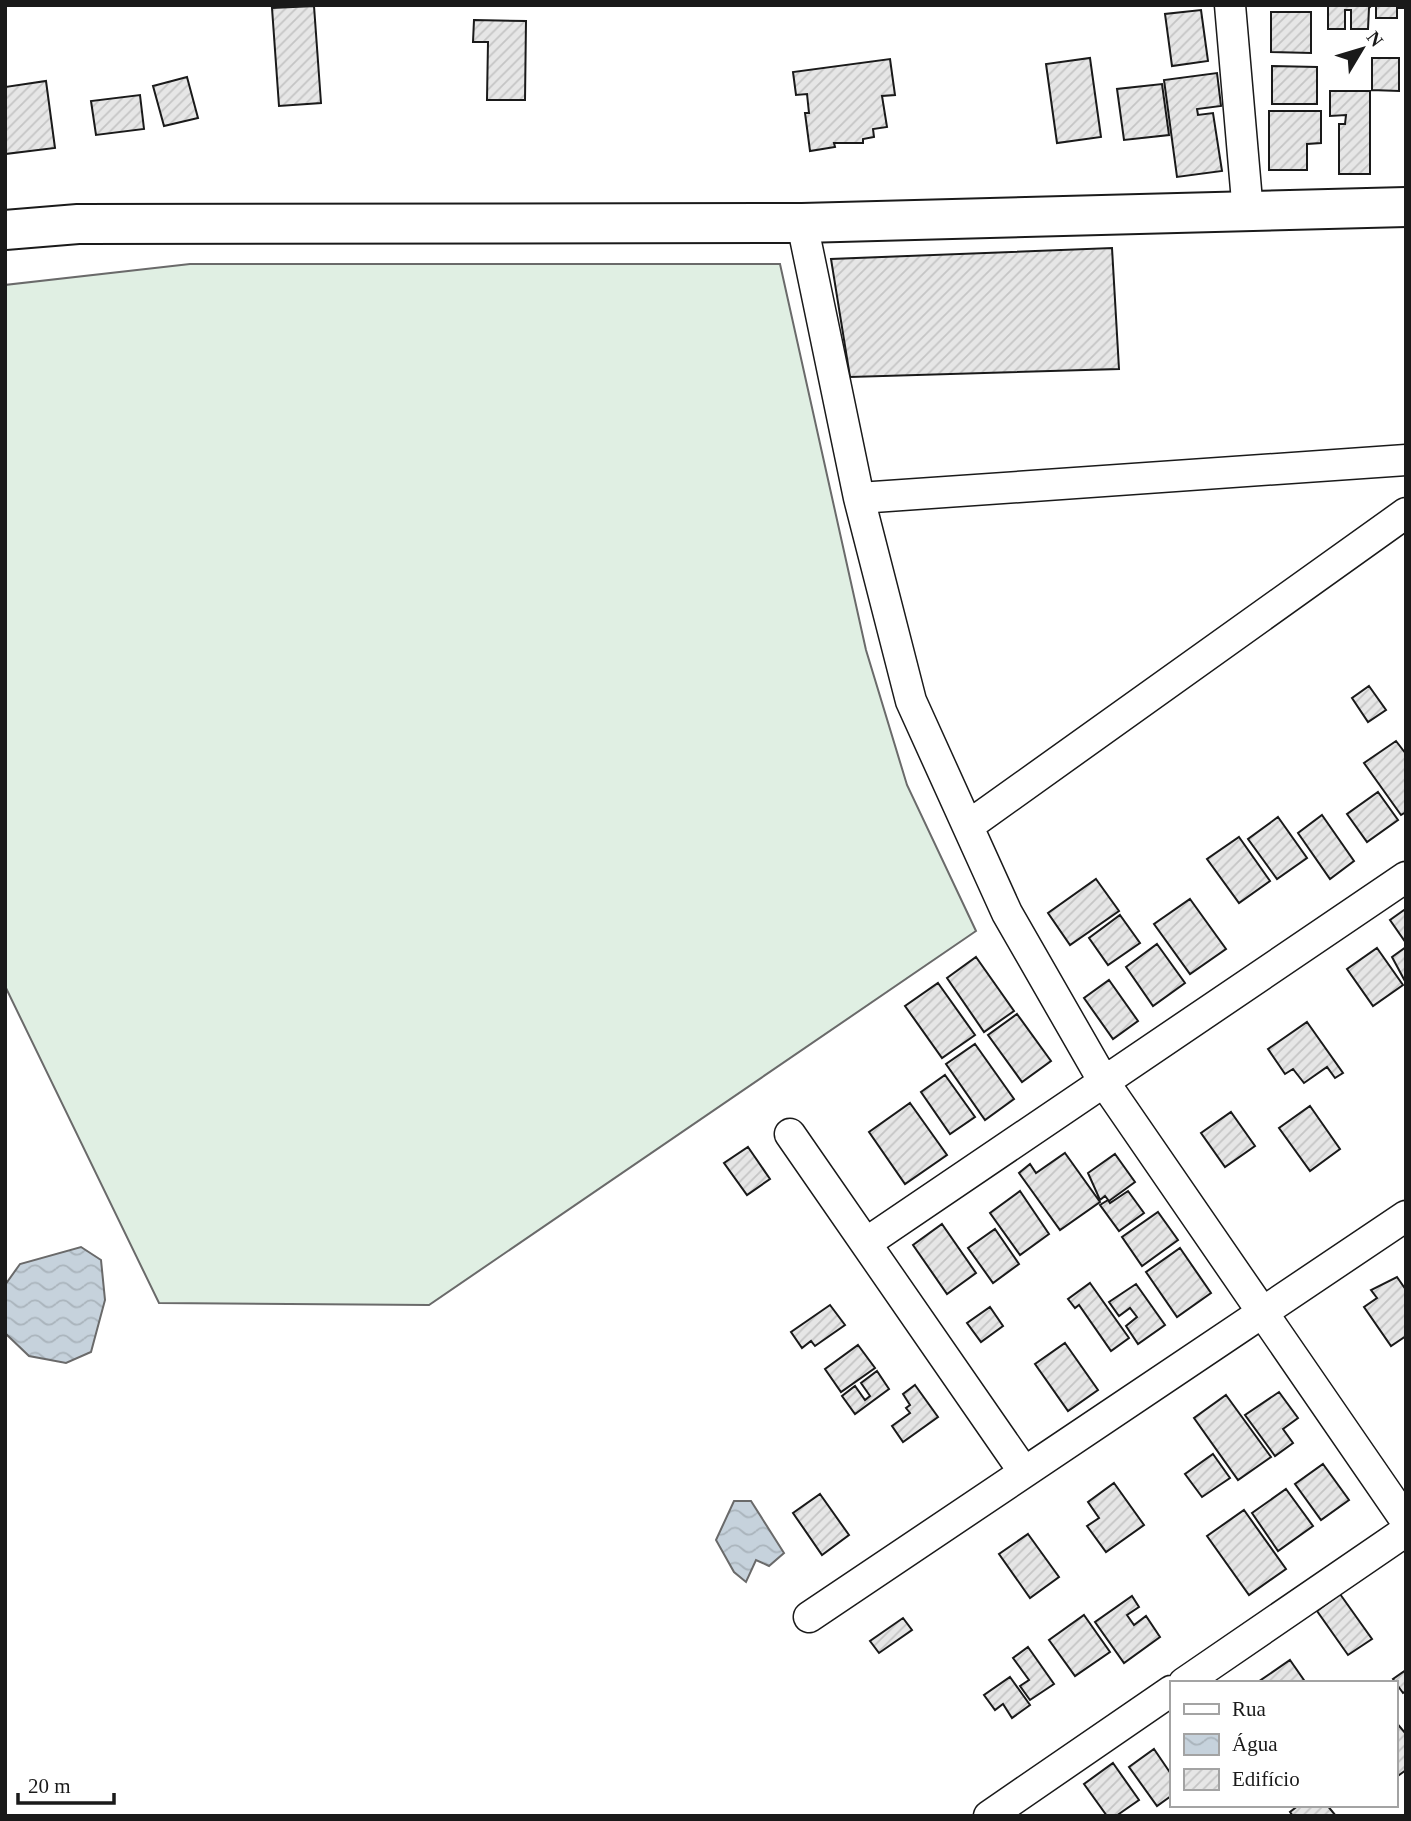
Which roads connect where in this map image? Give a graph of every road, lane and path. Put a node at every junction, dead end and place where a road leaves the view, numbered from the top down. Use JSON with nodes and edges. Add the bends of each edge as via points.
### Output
{"nodes":[{"id":1,"x":1230,"y":5,"type":"edge"},
{"id":2,"x":1406,"y":207,"type":"edge"},
{"id":3,"x":1248,"y":213,"type":"junction"},
{"id":4,"x":802,"y":223,"type":"junction"},
{"id":5,"x":5,"y":230,"type":"edge"},
{"id":6,"x":1406,"y":460,"type":"edge"},
{"id":7,"x":859,"y":498,"type":"junction"},
{"id":8,"x":1406,"y":513,"type":"edge"},
{"id":9,"x":968,"y":826,"type":"junction"},
{"id":10,"x":1406,"y":877,"type":"edge"},
{"id":11,"x":1104,"y":1082,"type":"junction"},
{"id":12,"x":790,"y":1134,"type":"dead end"},
{"id":13,"x":1406,"y":1216,"type":"edge"},
{"id":14,"x":866,"y":1243,"type":"junction"},
{"id":15,"x":1262,"y":1312,"type":"junction"},
{"id":16,"x":1024,"y":1472,"type":"junction"},
{"id":17,"x":1406,"y":1521,"type":"edge"},
{"id":18,"x":1406,"y":1531,"type":"edge"},
{"id":19,"x":809,"y":1617,"type":"dead end"},
{"id":20,"x":1187,"y":1681,"type":"edge"},
{"id":21,"x":1170,"y":1692,"type":"edge"},
{"id":22,"x":989,"y":1816,"type":"edge"}],
"edges":[{"from":1,"to":3,"type":"street"},
{"from":2,"to":3,"type":"main road"},
{"from":3,"to":4,"type":"main road"},
{"from":4,"to":5,"type":"main road","via":[[78,224]]},
{"from":4,"to":7,"type":"street"},
{"from":6,"to":7,"type":"street"},
{"from":7,"to":9,"type":"street","via":[[911,701]]},
{"from":8,"to":9,"type":"street"},
{"from":9,"to":11,"type":"street","via":[[1007,913]]},
{"from":10,"to":11,"type":"street"},
{"from":11,"to":14,"type":"street"},
{"from":11,"to":15,"type":"street"},
{"from":12,"to":14,"type":"street"},
{"from":13,"to":15,"type":"street"},
{"from":14,"to":16,"type":"street"},
{"from":15,"to":16,"type":"street"},
{"from":15,"to":17,"type":"street"},
{"from":16,"to":19,"type":"street"},
{"from":18,"to":20,"type":"street"},
{"from":21,"to":22,"type":"street"}]}
